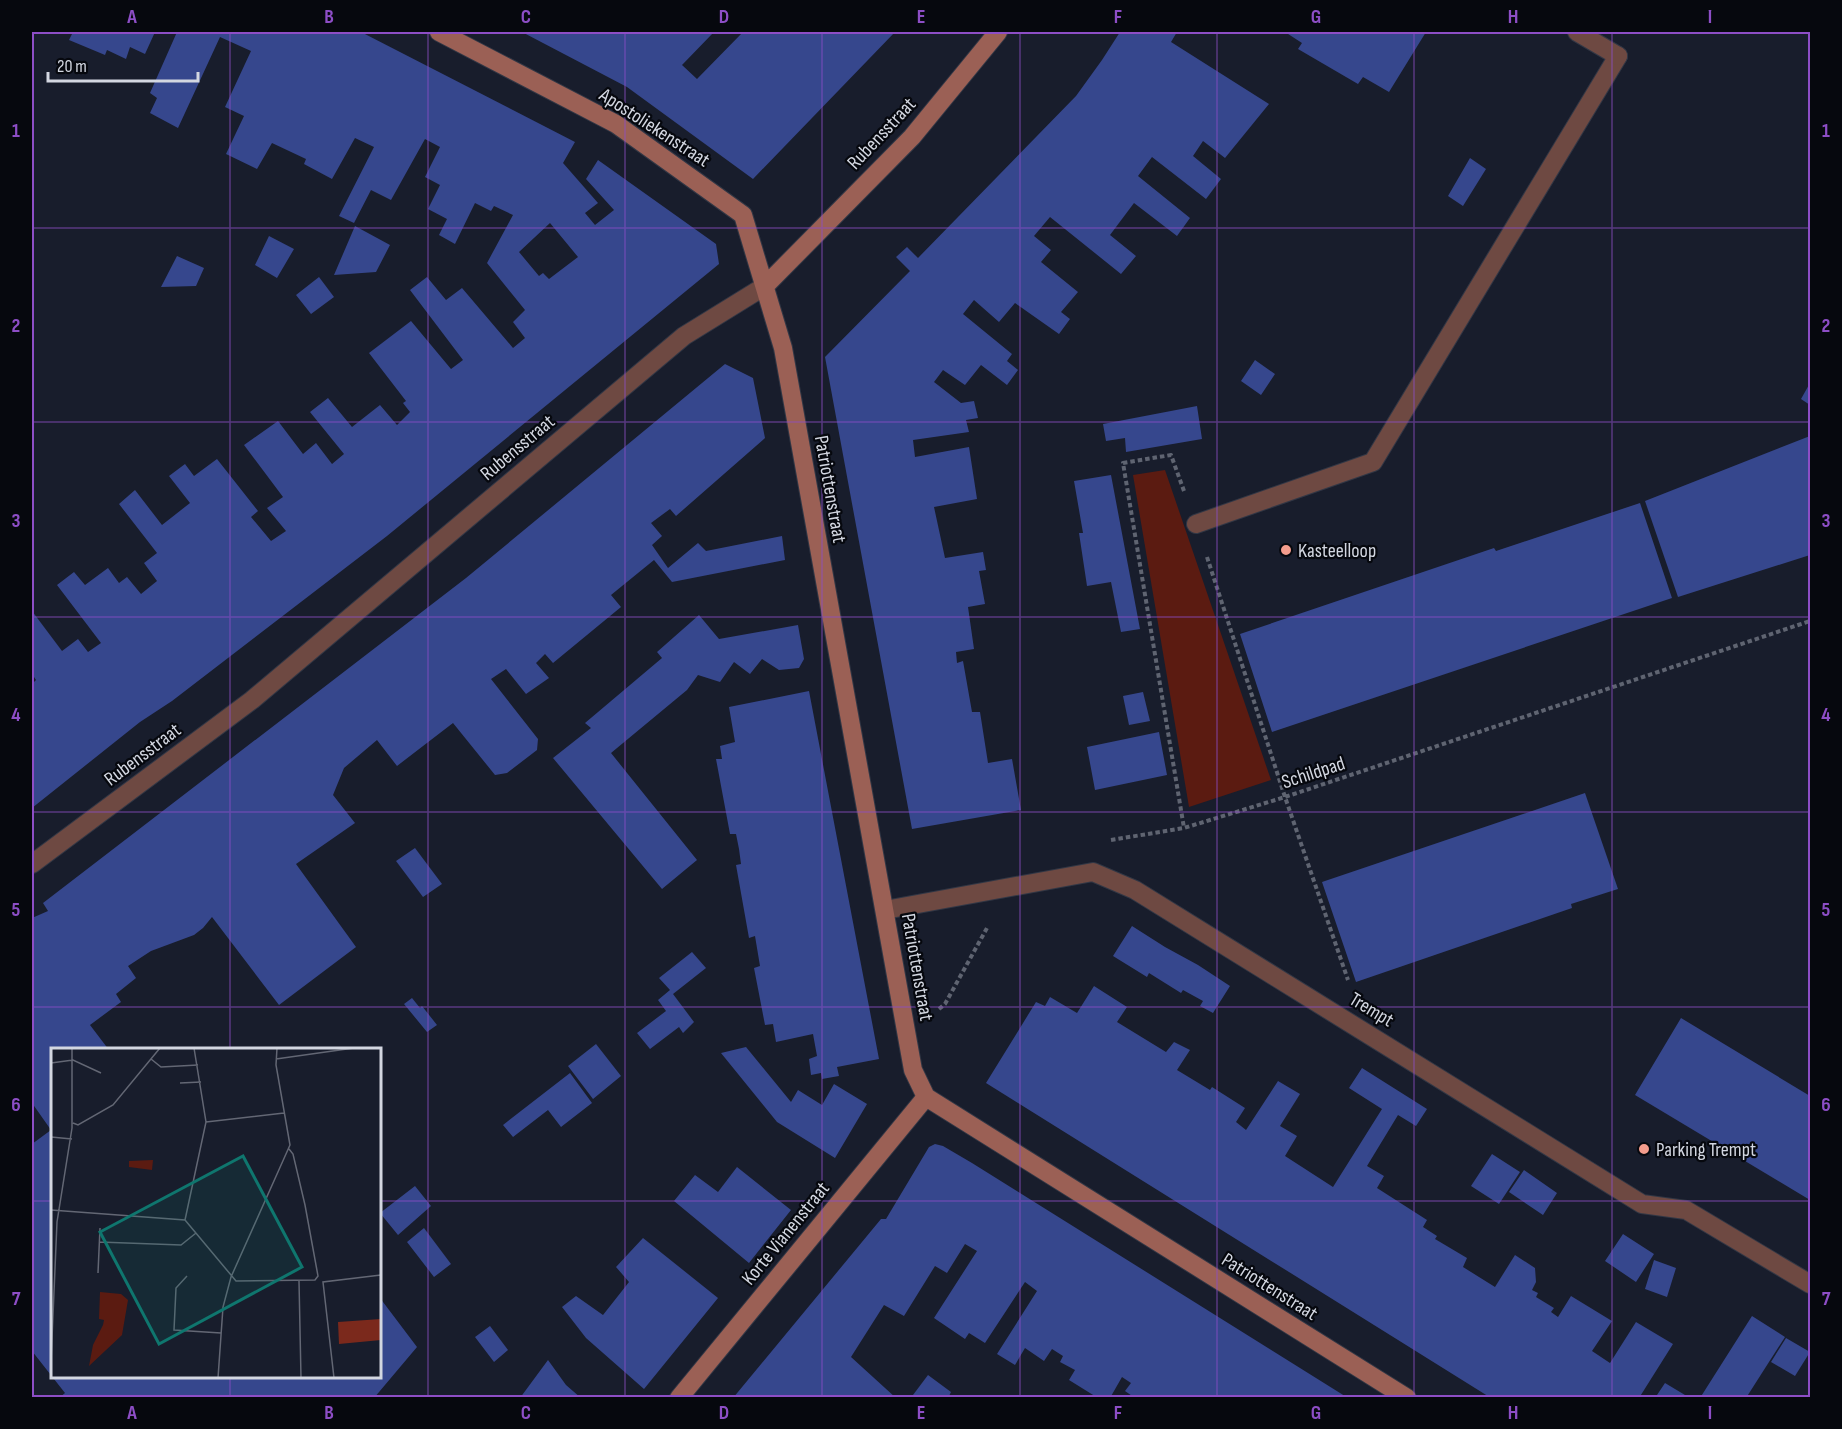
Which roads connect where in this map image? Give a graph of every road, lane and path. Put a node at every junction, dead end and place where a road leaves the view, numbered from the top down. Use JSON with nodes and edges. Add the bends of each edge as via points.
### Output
{"nodes":[{"id":1,"x":439,"y":32,"type":"edge"},
{"id":2,"x":998,"y":32,"type":"edge"},
{"id":3,"x":1577,"y":32,"type":"edge"},
{"id":4,"x":765,"y":286,"type":"junction"},
{"id":5,"x":1196,"y":524,"type":"junction"},
{"id":6,"x":1810,"y":621,"type":"edge"},
{"id":7,"x":1285,"y":797,"type":"junction"},
{"id":8,"x":1184,"y":828,"type":"junction"},
{"id":9,"x":1106,"y":841,"type":"dead end"},
{"id":10,"x":32,"y":864,"type":"edge"},
{"id":11,"x":1010,"y":886,"type":"junction"},
{"id":12,"x":885,"y":910,"type":"junction"},
{"id":13,"x":1366,"y":1031,"type":"junction"},
{"id":14,"x":908,"y":1037,"type":"junction"},
{"id":15,"x":926,"y":1097,"type":"junction"},
{"id":16,"x":1810,"y":1284,"type":"edge"},
{"id":17,"x":679,"y":1398,"type":"edge"},
{"id":18,"x":1407,"y":1398,"type":"edge"}],
"edges":[{"from":1,"to":4,"type":"street","name":"Apostoliekenstraat","via":[[616,124],[743,214]]},
{"from":2,"to":4,"type":"street","name":"Rubensstraat","via":[[912,137]]},
{"from":3,"to":5,"type":"street","via":[[1618,56],[1373,462]]},
{"from":4,"to":10,"type":"street","name":"Rubensstraat","via":[[684,336],[252,700]]},
{"from":4,"to":12,"type":"street","name":"Patriottenstraat","via":[[783,348]]},
{"from":5,"to":7,"type":"path"},
{"from":5,"to":8,"type":"path","via":[[1171,455],[1123,464]]},
{"from":6,"to":7,"type":"path","name":"Schildpad"},
{"from":7,"to":8,"type":"path","name":"Schildpad"},
{"from":7,"to":13,"type":"path"},
{"from":8,"to":9,"type":"path","name":"Schildpad"},
{"from":11,"to":12,"type":"street","name":"Trempt"},
{"from":11,"to":13,"type":"street","name":"Trempt","via":[[1094,872],[1135,890]]},
{"from":11,"to":14,"type":"path","via":[[945,1004]]},
{"from":12,"to":14,"type":"street","name":"Patriottenstraat"},
{"from":13,"to":16,"type":"street","name":"Trempt","via":[[1642,1204],[1686,1210]]},
{"from":14,"to":15,"type":"street","name":"Patriottenstraat","via":[[913,1070]]},
{"from":15,"to":17,"type":"street","name":"Korte Vianenstraat"},
{"from":15,"to":18,"type":"street","name":"Patriottenstraat"}]}
